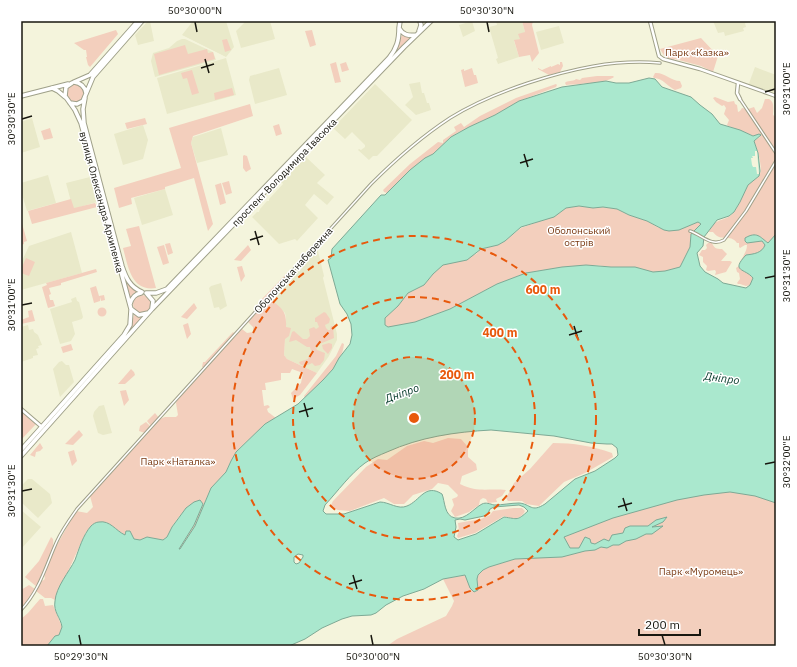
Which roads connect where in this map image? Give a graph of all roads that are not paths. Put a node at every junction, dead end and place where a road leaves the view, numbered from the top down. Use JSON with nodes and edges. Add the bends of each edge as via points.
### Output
{"nodes":[{"id":1,"x":138,"y":21,"type":"edge"},
{"id":2,"x":142,"y":21,"type":"edge"},
{"id":3,"x":396,"y":21,"type":"edge"},
{"id":4,"x":400,"y":21,"type":"edge"},
{"id":5,"x":420,"y":21,"type":"edge"},
{"id":6,"x":431,"y":21,"type":"edge"},
{"id":7,"x":650,"y":21,"type":"edge"},
{"id":8,"x":399,"y":27,"type":"junction"},
{"id":9,"x":417,"y":33,"type":"junction"},
{"id":10,"x":660,"y":63,"type":"dead end"},
{"id":11,"x":73,"y":83,"type":"junction"},
{"id":12,"x":738,"y":83,"type":"junction"},
{"id":13,"x":49,"y":88,"type":"junction"},
{"id":14,"x":21,"y":96,"type":"edge"},
{"id":15,"x":85,"y":96,"type":"junction"},
{"id":16,"x":776,"y":96,"type":"edge"},
{"id":17,"x":66,"y":99,"type":"junction"},
{"id":18,"x":740,"y":99,"type":"joint"},
{"id":19,"x":776,"y":153,"type":"edge"},
{"id":20,"x":776,"y":161,"type":"edge"},
{"id":21,"x":240,"y":216,"type":"junction"},
{"id":22,"x":691,"y":231,"type":"dead end"},
{"id":23,"x":144,"y":293,"type":"junction"},
{"id":24,"x":131,"y":307,"type":"junction"},
{"id":25,"x":152,"y":309,"type":"junction"},
{"id":26,"x":149,"y":312,"type":"junction"},
{"id":27,"x":63,"y":406,"type":"junction"},
{"id":28,"x":21,"y":409,"type":"edge"},
{"id":29,"x":42,"y":427,"type":"junction"},
{"id":30,"x":21,"y":450,"type":"edge"},
{"id":31,"x":21,"y":456,"type":"edge"},
{"id":32,"x":21,"y":610,"type":"edge"}],
"edges":[{"from":1,"to":11,"type":"main road","via":[[90,75]]},
{"from":2,"to":15,"type":"main road","via":[[96,74]]},
{"from":3,"to":8,"type":"main road"},
{"from":4,"to":8,"type":"main road","name":"проспект Володимира Івасюка"},
{"from":5,"to":9,"type":"main road","via":[[421,28]]},
{"from":6,"to":9,"type":"main road","name":"проспект Володимира Івасюка"},
{"from":7,"to":12,"type":"street","via":[[663,59]]},
{"from":8,"to":9,"type":"main road","via":[[407,35]]},
{"from":8,"to":21,"type":"main road","name":"проспект Володимира Івасюка","via":[[396,48],[389,58]]},
{"from":9,"to":21,"type":"main road","name":"проспект Володимира Івасюка"},
{"from":10,"to":32,"type":"street","name":"Оболонська набережна","via":[[589,66],[517,87],[451,117],[401,155],[371,184],[77,509],[58,539],[37,588]]},
{"from":11,"to":13,"type":"main road"},
{"from":11,"to":15,"type":"main road","via":[[83,86]]},
{"from":11,"to":17,"type":"main road","via":[[65,89]]},
{"from":12,"to":16,"type":"street"},
{"from":12,"to":18,"type":"street","via":[[737,93]]},
{"from":13,"to":14,"type":"main road"},
{"from":13,"to":17,"type":"main road","via":[[58,91]]},
{"from":15,"to":17,"type":"main road","via":[[77,104]]},
{"from":15,"to":23,"type":"main road","name":"вулиця Олександра Архипенка","via":[[84,123],[122,266],[131,285]]},
{"from":17,"to":24,"type":"main road","name":"вулиця Олександра Архипенка","via":[[81,123]]},
{"from":18,"to":19,"type":"street"},
{"from":20,"to":22,"type":"street","via":[[729,235],[720,242],[709,241]]},
{"from":21,"to":23,"type":"main road","name":"проспект Володимира Івасюка","via":[[167,288],[156,293]]},
{"from":21,"to":25,"type":"main road","name":"проспект Володимира Івасюка"},
{"from":23,"to":24,"type":"main road","via":[[132,297]]},
{"from":23,"to":25,"type":"main road","via":[[153,301]]},
{"from":24,"to":26,"type":"main road","via":[[139,315]]},
{"from":24,"to":27,"type":"main road","via":[[132,320],[124,335]]},
{"from":25,"to":26,"type":"main road"},
{"from":26,"to":27,"type":"main road"},
{"from":27,"to":29,"type":"main road"},
{"from":27,"to":31,"type":"main road"},
{"from":28,"to":29,"type":"street"},
{"from":29,"to":30,"type":"main road"}]}
